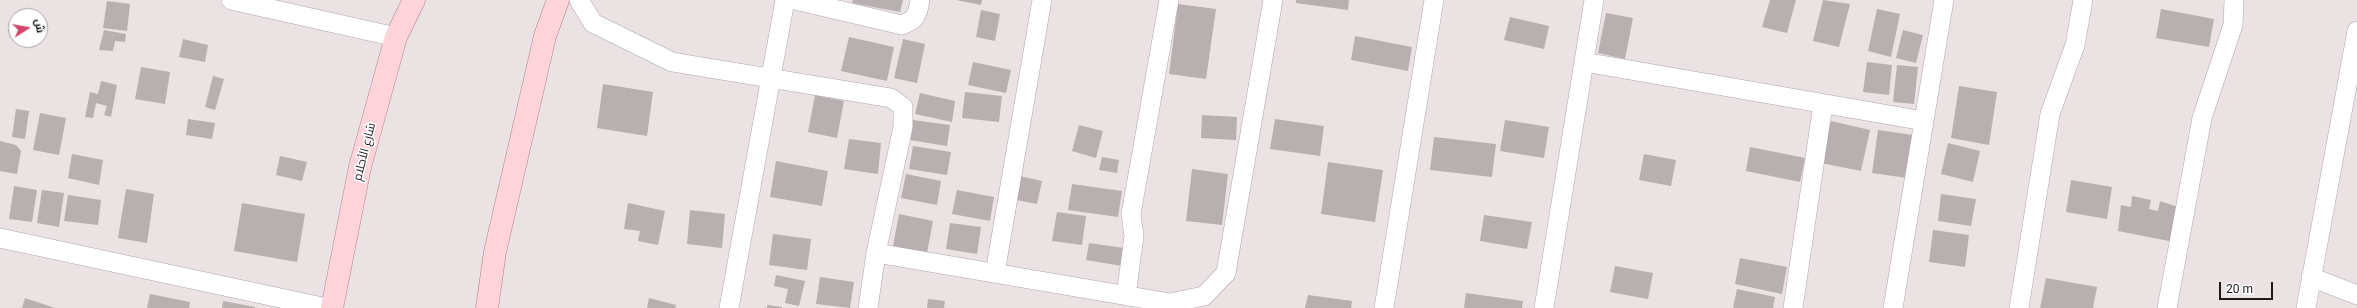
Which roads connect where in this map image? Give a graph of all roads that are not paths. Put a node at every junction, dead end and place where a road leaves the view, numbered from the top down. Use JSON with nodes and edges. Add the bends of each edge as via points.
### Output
{"nodes":[{"id":1,"x":231,"y":0,"type":"edge"},
{"id":2,"x":414,"y":0,"type":"edge"},
{"id":3,"x":558,"y":0,"type":"edge"},
{"id":4,"x":579,"y":0,"type":"edge"},
{"id":5,"x":785,"y":0,"type":"edge"},
{"id":6,"x":795,"y":0,"type":"edge"},
{"id":7,"x":920,"y":0,"type":"edge"},
{"id":8,"x":1042,"y":0,"type":"edge"},
{"id":9,"x":1169,"y":0,"type":"edge"},
{"id":10,"x":1273,"y":0,"type":"edge"},
{"id":11,"x":1434,"y":0,"type":"edge"},
{"id":12,"x":1594,"y":0,"type":"edge"},
{"id":13,"x":1944,"y":0,"type":"edge"},
{"id":14,"x":2083,"y":0,"type":"edge"},
{"id":15,"x":2234,"y":0,"type":"edge"},
{"id":16,"x":2357,"y":31,"type":"edge"},
{"id":17,"x":396,"y":37,"type":"junction"},
{"id":18,"x":1584,"y":62,"type":"junction"},
{"id":19,"x":771,"y":79,"type":"junction"},
{"id":20,"x":1823,"y":104,"type":"junction"},
{"id":21,"x":1924,"y":121,"type":"junction"},
{"id":22,"x":0,"y":238,"type":"edge"},
{"id":23,"x":876,"y":253,"type":"junction"},
{"id":24,"x":995,"y":273,"type":"junction"},
{"id":25,"x":2311,"y":277,"type":"junction"},
{"id":26,"x":2357,"y":295,"type":"edge"},
{"id":27,"x":1126,"y":296,"type":"junction"},
{"id":28,"x":327,"y":308,"type":"edge"},
{"id":29,"x":332,"y":308,"type":"edge"},
{"id":30,"x":486,"y":308,"type":"edge"},
{"id":31,"x":729,"y":308,"type":"edge"},
{"id":32,"x":868,"y":308,"type":"edge"},
{"id":33,"x":1384,"y":308,"type":"edge"},
{"id":34,"x":1544,"y":308,"type":"edge"},
{"id":35,"x":1793,"y":308,"type":"edge"},
{"id":36,"x":1893,"y":308,"type":"edge"},
{"id":37,"x":2020,"y":308,"type":"edge"},
{"id":38,"x":2167,"y":308,"type":"edge"},
{"id":39,"x":2306,"y":308,"type":"edge"}],
"edges":[{"from":1,"to":17,"type":"street"},
{"from":2,"to":17,"type":"main road","name":"شارع الأحلام"},
{"from":3,"to":30,"type":"main road","via":[[545,36],[495,252]]},
{"from":4,"to":19,"type":"street","via":[[593,23],[672,62]]},
{"from":5,"to":19,"type":"street"},
{"from":6,"to":7,"type":"street","via":[[902,25],[912,21],[918,14]]},
{"from":8,"to":24,"type":"street"},
{"from":9,"to":27,"type":"street","via":[[1131,214],[1134,236]]},
{"from":10,"to":27,"type":"street","via":[[1226,272],[1204,296],[1170,303]]},
{"from":11,"to":33,"type":"street"},
{"from":12,"to":18,"type":"street"},
{"from":13,"to":21,"type":"street"},
{"from":14,"to":37,"type":"street","via":[[2075,45],[2050,114]]},
{"from":15,"to":38,"type":"street","via":[[2233,25],[2202,118]]},
{"from":16,"to":25,"type":"street"},
{"from":17,"to":29,"type":"main road","name":"شارع الأحلام","via":[[360,168]]},
{"from":18,"to":20,"type":"street"},
{"from":18,"to":34,"type":"street"},
{"from":19,"to":23,"type":"street","via":[[891,98],[903,107],[903,127]]},
{"from":19,"to":31,"type":"street"},
{"from":20,"to":21,"type":"street"},
{"from":20,"to":35,"type":"street"},
{"from":21,"to":36,"type":"street"},
{"from":22,"to":28,"type":"street"},
{"from":23,"to":24,"type":"street"},
{"from":23,"to":32,"type":"street"},
{"from":24,"to":27,"type":"street"},
{"from":25,"to":26,"type":"street"},
{"from":25,"to":39,"type":"street"}]}
